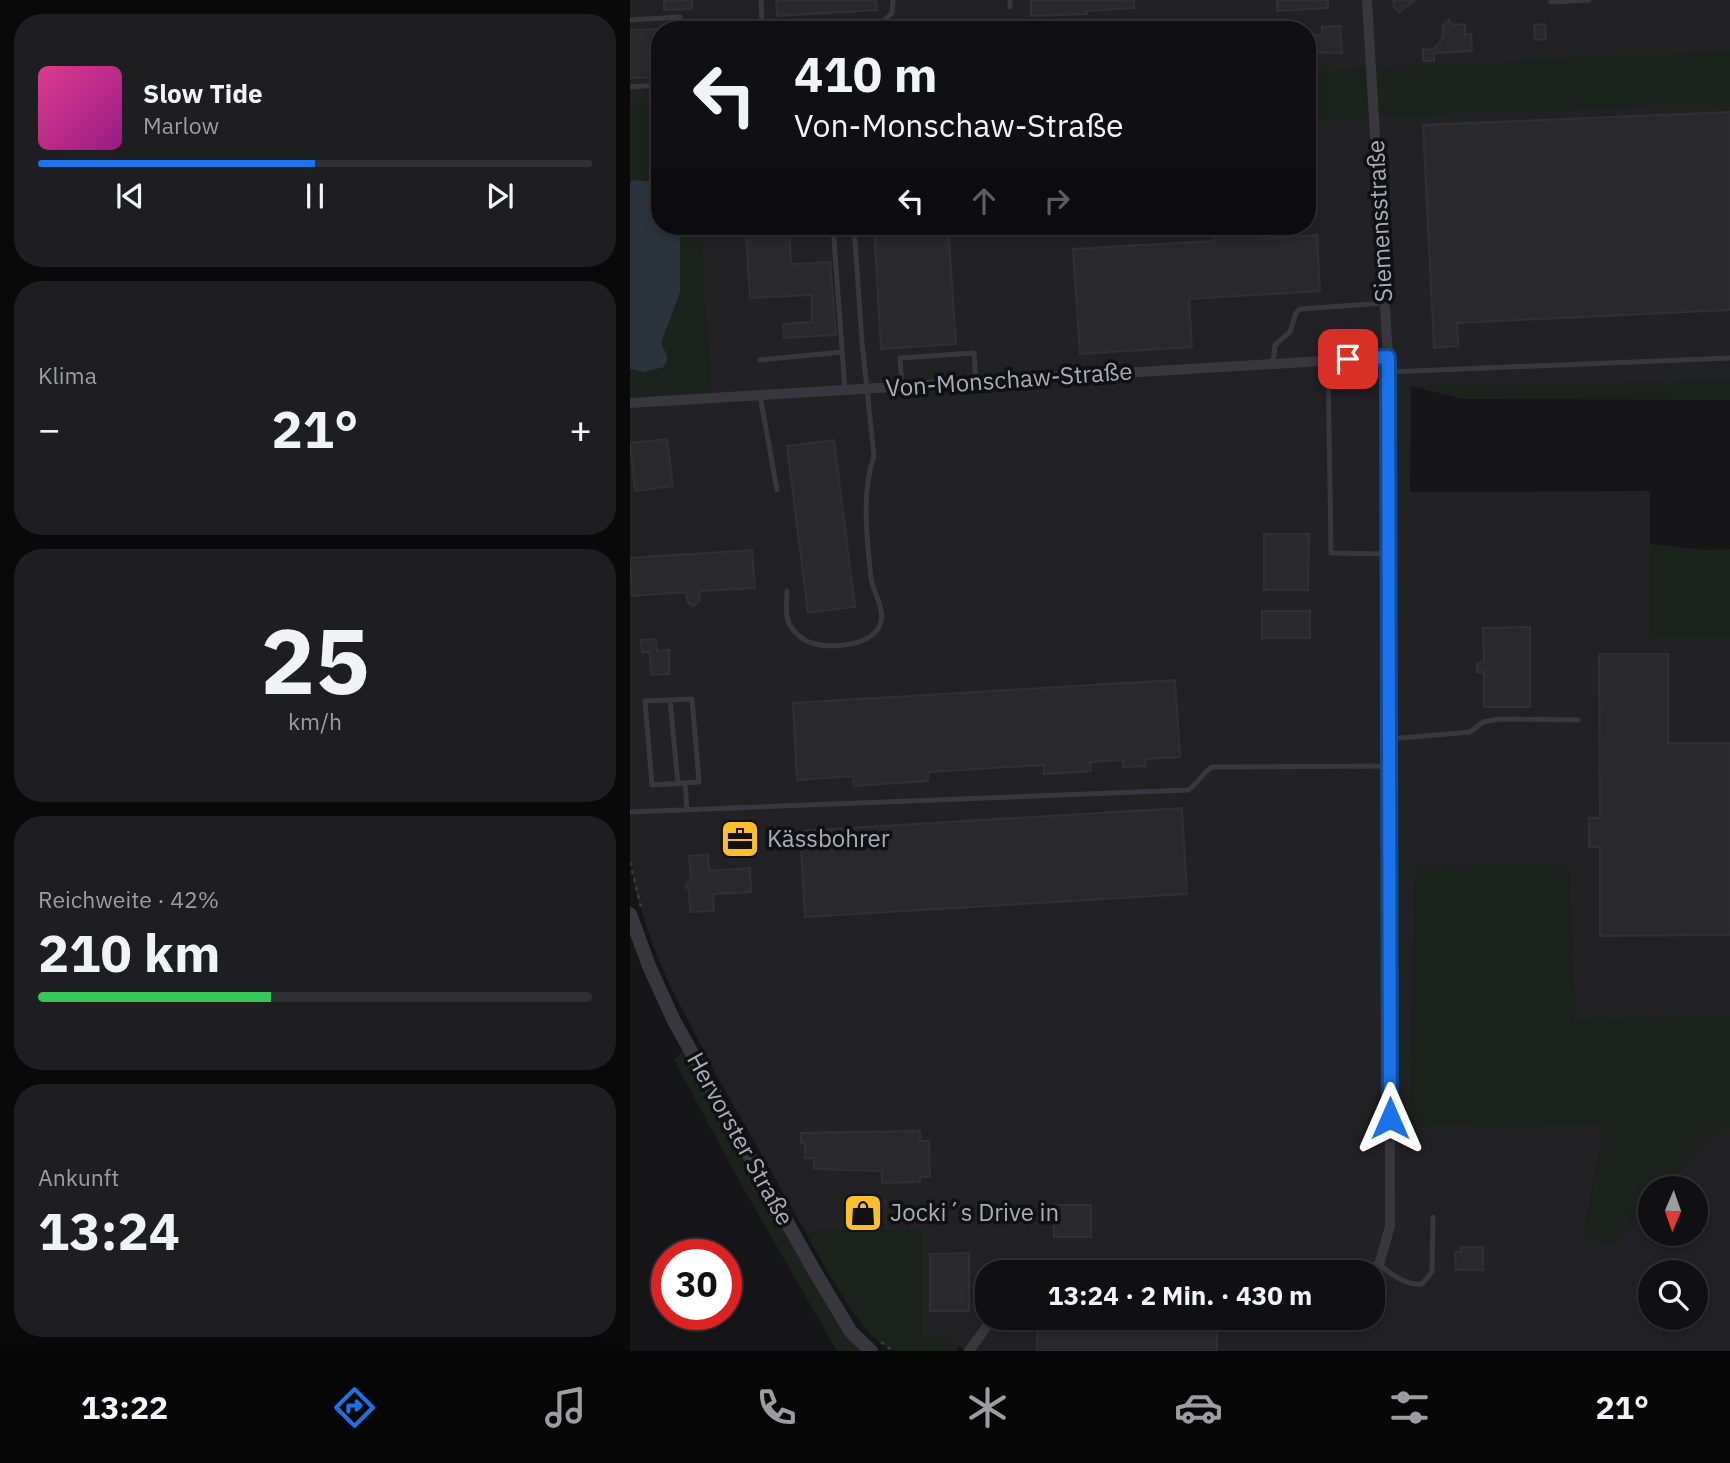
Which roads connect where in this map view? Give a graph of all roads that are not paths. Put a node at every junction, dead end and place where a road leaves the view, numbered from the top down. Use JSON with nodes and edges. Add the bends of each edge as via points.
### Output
{"nodes":[{"id":1,"x":761,"y":0,"type":"edge"},
{"id":2,"x":893,"y":0,"type":"edge"},
{"id":3,"x":1367,"y":0,"type":"edge"},
{"id":4,"x":1551,"y":0,"type":"edge"},
{"id":5,"x":1589,"y":0,"type":"edge"},
{"id":6,"x":630,"y":20,"type":"edge"},
{"id":7,"x":680,"y":21,"type":"edge"},
{"id":8,"x":762,"y":21,"type":"edge"},
{"id":9,"x":883,"y":21,"type":"edge"},
{"id":10,"x":651,"y":86,"type":"edge"},
{"id":11,"x":630,"y":87,"type":"edge"},
{"id":12,"x":834,"y":235,"type":"edge"},
{"id":13,"x":855,"y":235,"type":"edge"},
{"id":14,"x":1385,"y":303,"type":"junction"},
{"id":15,"x":842,"y":352,"type":"junction"},
{"id":16,"x":1388,"y":357,"type":"junction"},
{"id":17,"x":1730,"y":358,"type":"edge"},
{"id":18,"x":760,"y":360,"type":"dead end"},
{"id":19,"x":1328,"y":360,"type":"junction"},
{"id":20,"x":1273,"y":364,"type":"junction"},
{"id":21,"x":1388,"y":372,"type":"junction"},
{"id":22,"x":976,"y":383,"type":"junction"},
{"id":23,"x":902,"y":387,"type":"junction"},
{"id":24,"x":867,"y":389,"type":"junction"},
{"id":25,"x":845,"y":390,"type":"junction"},
{"id":26,"x":760,"y":395,"type":"junction"},
{"id":27,"x":630,"y":403,"type":"edge"},
{"id":28,"x":777,"y":490,"type":"dead end"},
{"id":29,"x":1388,"y":554,"type":"junction"},
{"id":30,"x":788,"y":591,"type":"dead end"},
{"id":31,"x":670,"y":700,"type":"junction"},
{"id":32,"x":1577,"y":720,"type":"dead end"},
{"id":33,"x":1389,"y":739,"type":"junction"},
{"id":34,"x":1388,"y":765,"type":"junction"},
{"id":35,"x":681,"y":783,"type":"junction"},
{"id":36,"x":687,"y":809,"type":"junction"},
{"id":37,"x":630,"y":812,"type":"edge"},
{"id":38,"x":636,"y":913,"type":"edge"},
{"id":39,"x":1433,"y":1217,"type":"dead end"},
{"id":40,"x":1380,"y":1260,"type":"edge"},
{"id":41,"x":1385,"y":1269,"type":"edge"},
{"id":42,"x":984,"y":1330,"type":"edge"},
{"id":43,"x":874,"y":1345,"type":"edge"},
{"id":44,"x":969,"y":1351,"type":"edge"}],
"edges":[{"from":1,"to":8,"type":"lane"},
{"from":2,"to":9,"type":"lane","via":[[892,13]]},
{"from":3,"to":14,"type":"street","name":"Siemensstraße"},
{"from":4,"to":5,"type":"lane"},
{"from":6,"to":7,"type":"lane","via":[[680,17]]},
{"from":10,"to":11,"type":"lane"},
{"from":12,"to":15,"type":"lane"},
{"from":13,"to":24,"type":"lane"},
{"from":14,"to":16,"type":"street","name":"Siemensstraße"},
{"from":14,"to":20,"type":"lane","via":[[1300,309],[1290,332],[1275,345]]},
{"from":15,"to":18,"type":"lane"},
{"from":15,"to":25,"type":"lane"},
{"from":16,"to":19,"type":"street","name":"Von-Monschaw-Straße"},
{"from":16,"to":21,"type":"street","name":"Siemensstraße"},
{"from":17,"to":21,"type":"lane"},
{"from":19,"to":20,"type":"street","name":"Von-Monschaw-Straße"},
{"from":19,"to":29,"type":"lane","via":[[1331,553]]},
{"from":20,"to":22,"type":"street","name":"Von-Monschaw-Straße"},
{"from":21,"to":29,"type":"street","name":"Siemensstraße"},
{"from":22,"to":23,"type":"street","name":"Von-Monschaw-Straße"},
{"from":22,"to":23,"type":"lane","via":[[974,353],[900,358]]},
{"from":23,"to":24,"type":"street","name":"Von-Monschaw-Straße"},
{"from":24,"to":25,"type":"street","name":"Von-Monschaw-Straße"},
{"from":24,"to":30,"type":"lane","via":[[874,456],[866,491],[880,624],[866,640],[812,643],[791,627],[786,616]]},
{"from":25,"to":26,"type":"street","name":"Von-Monschaw-Straße"},
{"from":26,"to":27,"type":"street","name":"Von-Monschaw-Straße"},
{"from":26,"to":28,"type":"lane"},
{"from":29,"to":33,"type":"street","name":"Siemensstraße"},
{"from":31,"to":35,"type":"lane"},
{"from":31,"to":35,"type":"lane","via":[[692,699],[699,782]]},
{"from":31,"to":35,"type":"lane","via":[[645,701],[652,785]]},
{"from":32,"to":33,"type":"lane","via":[[1499,719],[1483,722],[1470,732]]},
{"from":33,"to":34,"type":"street","name":"Siemensstraße"},
{"from":34,"to":36,"type":"lane","via":[[1212,768],[1188,790]]},
{"from":34,"to":40,"type":"street","name":"Siemensstraße","via":[[1390,1226]]},
{"from":35,"to":36,"type":"lane"},
{"from":36,"to":37,"type":"lane"},
{"from":38,"to":43,"type":"street","name":"Hervorster Straße","via":[[649,966],[674,1021],[851,1332]]},
{"from":39,"to":41,"type":"lane","via":[[1432,1272],[1422,1284],[1402,1280]]},
{"from":42,"to":44,"type":"street"}]}
